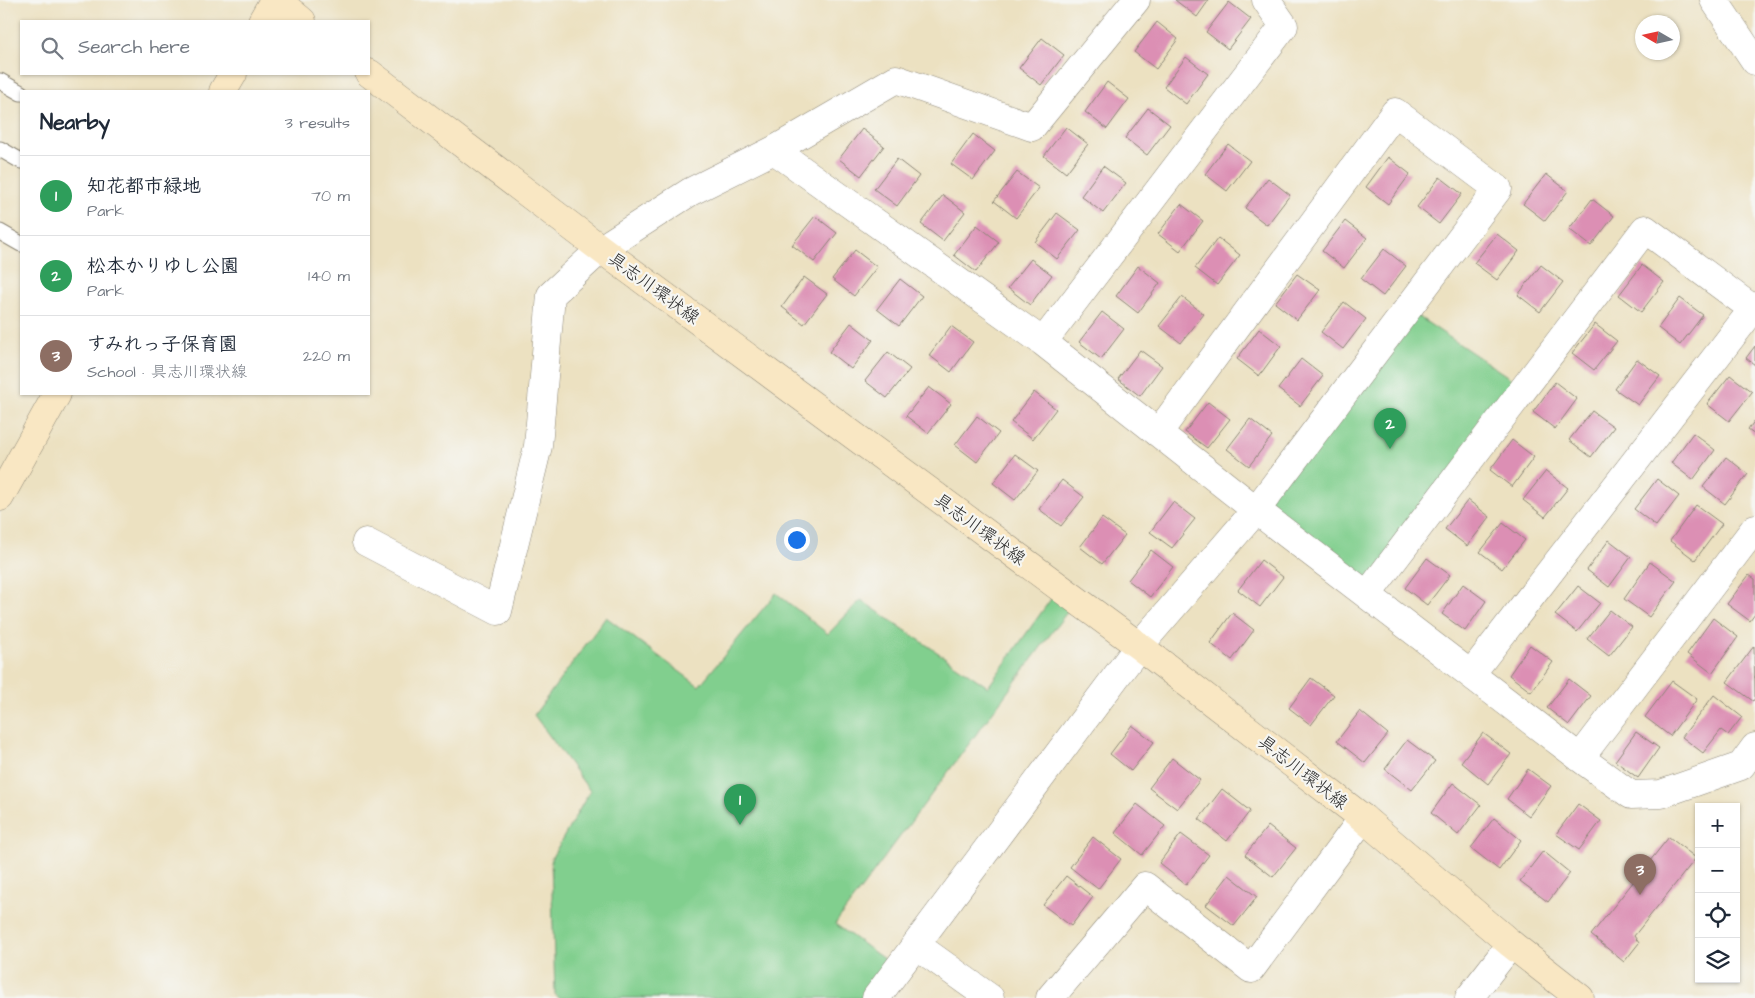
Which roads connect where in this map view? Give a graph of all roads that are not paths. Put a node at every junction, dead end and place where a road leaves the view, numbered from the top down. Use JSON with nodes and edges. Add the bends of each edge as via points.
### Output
{"nodes":[{"id":1,"x":275,"y":0,"type":"edge"},
{"id":2,"x":1136,"y":0,"type":"edge"},
{"id":3,"x":1266,"y":0,"type":"edge"},
{"id":4,"x":1714,"y":0,"type":"edge"},
{"id":5,"x":263,"y":20,"type":"edge"},
{"id":6,"x":301,"y":20,"type":"edge"},
{"id":7,"x":1755,"y":61,"type":"edge"},
{"id":8,"x":370,"y":74,"type":"edge"},
{"id":9,"x":232,"y":75,"type":"edge"},
{"id":10,"x":0,"y":81,"type":"edge"},
{"id":11,"x":224,"y":90,"type":"edge"},
{"id":12,"x":20,"y":92,"type":"edge"},
{"id":13,"x":0,"y":149,"type":"edge"},
{"id":14,"x":774,"y":150,"type":"junction"},
{"id":15,"x":20,"y":160,"type":"edge"},
{"id":16,"x":0,"y":232,"type":"edge"},
{"id":17,"x":20,"y":243,"type":"edge"},
{"id":18,"x":601,"y":249,"type":"junction"},
{"id":19,"x":1043,"y":342,"type":"junction"},
{"id":20,"x":56,"y":395,"type":"edge"},
{"id":21,"x":1158,"y":433,"type":"junction"},
{"id":22,"x":0,"y":497,"type":"edge"},
{"id":23,"x":1256,"y":510,"type":"junction"},
{"id":24,"x":1755,"y":528,"type":"edge"},
{"id":25,"x":366,"y":542,"type":"dead end"},
{"id":26,"x":1368,"y":595,"type":"junction"},
{"id":27,"x":1139,"y":646,"type":"junction"},
{"id":28,"x":1471,"y":674,"type":"junction"},
{"id":29,"x":1755,"y":747,"type":"edge"},
{"id":30,"x":1580,"y":758,"type":"junction"},
{"id":31,"x":1363,"y":818,"type":"junction"},
{"id":32,"x":1511,"y":944,"type":"junction"},
{"id":33,"x":916,"y":945,"type":"junction"},
{"id":34,"x":876,"y":998,"type":"edge"},
{"id":35,"x":990,"y":998,"type":"edge"},
{"id":36,"x":1050,"y":998,"type":"edge"},
{"id":37,"x":1469,"y":998,"type":"edge"},
{"id":38,"x":1580,"y":998,"type":"edge"}],
"edges":[{"from":1,"to":5,"type":"main road"},
{"from":1,"to":6,"type":"main road"},
{"from":2,"to":14,"type":"street","via":[[1032,127],[896,79]]},
{"from":3,"to":19,"type":"street","via":[[1284,26]]},
{"from":4,"to":7,"type":"street"},
{"from":8,"to":18,"type":"main road","name":"具志川環状線"},
{"from":9,"to":11,"type":"main road"},
{"from":10,"to":12,"type":"lane"},
{"from":13,"to":15,"type":"lane"},
{"from":14,"to":18,"type":"street","via":[[690,192]]},
{"from":14,"to":19,"type":"street"},
{"from":16,"to":17,"type":"lane"},
{"from":18,"to":25,"type":"street","via":[[551,295],[538,446],[498,612]]},
{"from":18,"to":27,"type":"main road","name":"具志川環状線"},
{"from":19,"to":21,"type":"street"},
{"from":20,"to":22,"type":"main road"},
{"from":21,"to":23,"type":"street"},
{"from":21,"to":23,"type":"street","via":[[1395,112],[1498,189]]},
{"from":23,"to":26,"type":"street"},
{"from":23,"to":27,"type":"street"},
{"from":24,"to":30,"type":"street"},
{"from":26,"to":28,"type":"street"},
{"from":26,"to":28,"type":"street","via":[[1645,229],[1752,309]]},
{"from":27,"to":31,"type":"main road","name":"具志川環状線"},
{"from":27,"to":33,"type":"street"},
{"from":28,"to":30,"type":"street"},
{"from":29,"to":30,"type":"street","via":[[1741,766],[1661,794],[1631,795]]},
{"from":31,"to":32,"type":"main road","name":"具志川環状線"},
{"from":31,"to":36,"type":"street","via":[[1251,969],[1145,886]]},
{"from":32,"to":37,"type":"street"},
{"from":32,"to":38,"type":"main road","name":"具志川環状線"},
{"from":33,"to":34,"type":"street"},
{"from":33,"to":35,"type":"street"}]}
